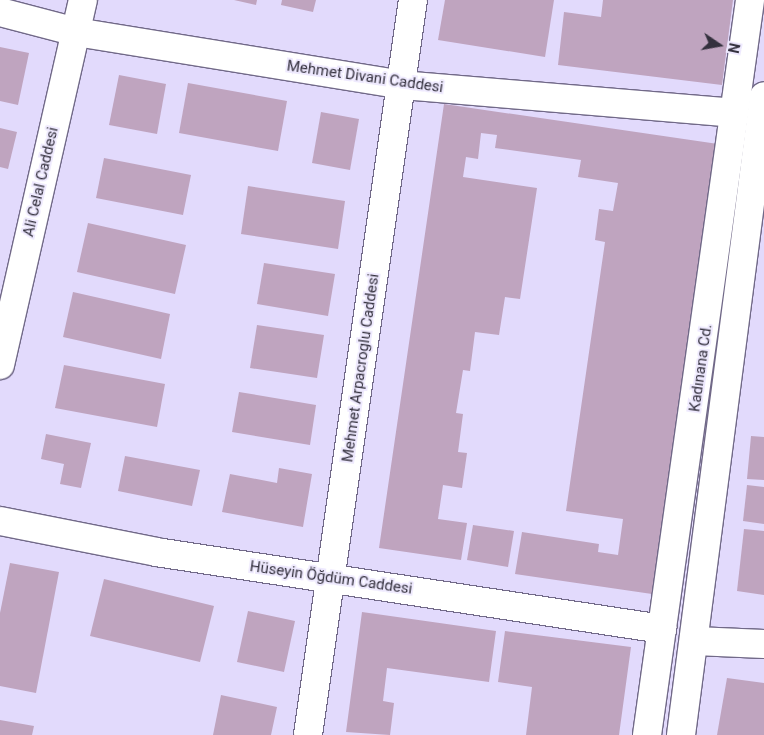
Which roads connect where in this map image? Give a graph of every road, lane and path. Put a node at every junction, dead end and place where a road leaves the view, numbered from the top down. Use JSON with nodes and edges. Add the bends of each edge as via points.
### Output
{"nodes":[{"id":1,"x":83,"y":0,"type":"edge"},
{"id":2,"x":413,"y":0,"type":"edge"},
{"id":3,"x":750,"y":0,"type":"edge"},
{"id":4,"x":0,"y":12,"type":"edge"},
{"id":5,"x":76,"y":32,"type":"junction"},
{"id":6,"x":402,"y":85,"type":"junction"},
{"id":7,"x":763,"y":105,"type":"edge"},
{"id":8,"x":734,"y":113,"type":"junction"},
{"id":9,"x":0,"y":365,"type":"edge"},
{"id":10,"x":0,"y":521,"type":"edge"},
{"id":11,"x":331,"y":577,"type":"junction"},
{"id":12,"x":662,"y":629,"type":"junction"},
{"id":13,"x":694,"y":641,"type":"junction"},
{"id":14,"x":764,"y":644,"type":"edge"},
{"id":15,"x":308,"y":735,"type":"edge"},
{"id":16,"x":647,"y":735,"type":"edge"},
{"id":17,"x":680,"y":735,"type":"edge"}],
"edges":[{"from":1,"to":5,"type":"street","name":"Ali Celal Caddesi"},
{"from":2,"to":6,"type":"street","name":"Mehmet Arpacroglu Caddesi"},
{"from":3,"to":8,"type":"street","name":"Kadınana Cd."},
{"from":4,"to":5,"type":"street","name":"Mehmet Divani Caddesi"},
{"from":5,"to":6,"type":"street","name":"Mehmet Divani Caddesi"},
{"from":5,"to":9,"type":"street","name":"Ali Celal Caddesi"},
{"from":6,"to":8,"type":"street","name":"Mehmet Divani Caddesi"},
{"from":6,"to":11,"type":"street","name":"Mehmet Arpacroglu Caddesi"},
{"from":7,"to":13,"type":"street","name":"Kadınana Cd."},
{"from":8,"to":12,"type":"street","name":"Kadınana Cd."},
{"from":10,"to":11,"type":"street","name":"Hüseyin Öğdüm Caddesi","via":[[156,552]]},
{"from":11,"to":12,"type":"street","name":"Hüseyin Öğdüm Caddesi"},
{"from":11,"to":15,"type":"street","name":"Mehmet Arpacroglu Caddesi"},
{"from":12,"to":16,"type":"street","name":"Kadınana Cd."},
{"from":13,"to":14,"type":"street"},
{"from":13,"to":17,"type":"street","name":"Kadınana Cd."}]}
